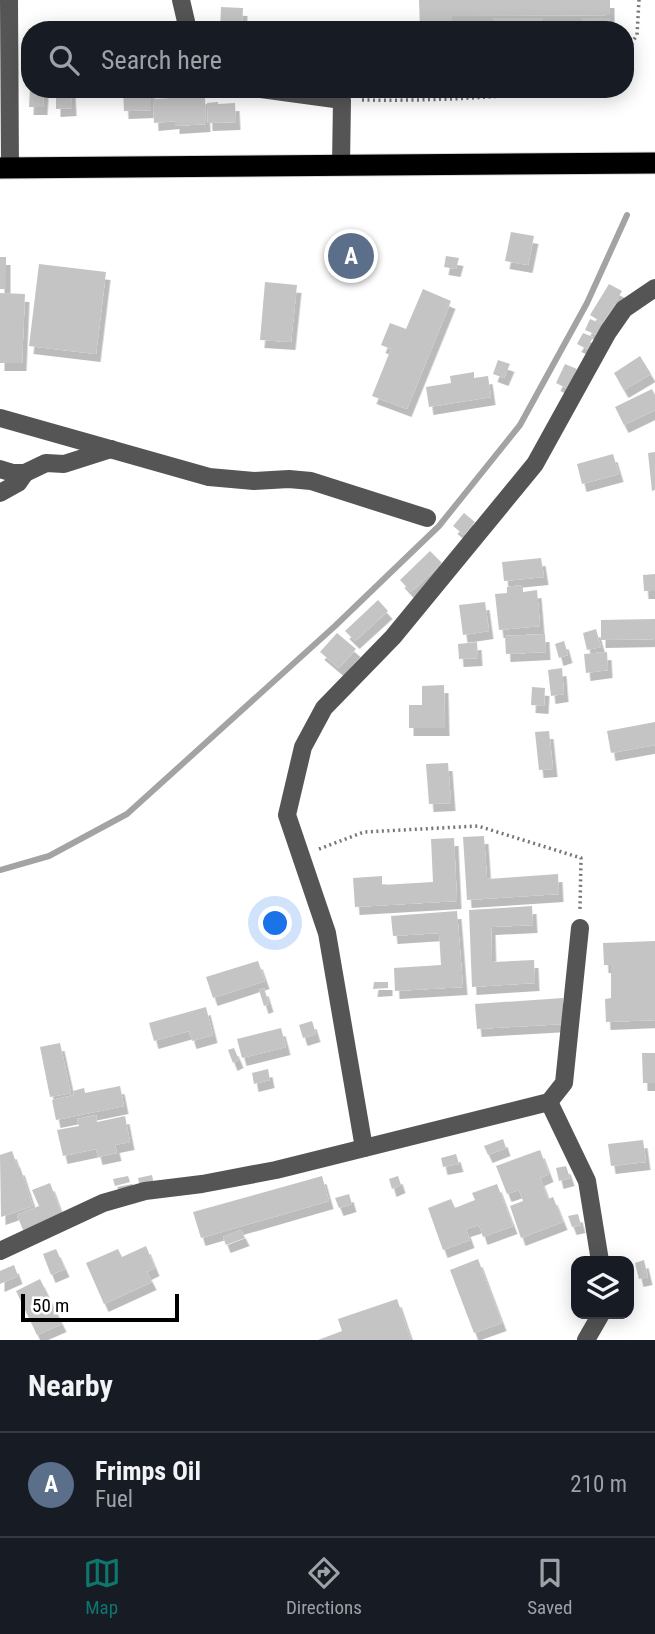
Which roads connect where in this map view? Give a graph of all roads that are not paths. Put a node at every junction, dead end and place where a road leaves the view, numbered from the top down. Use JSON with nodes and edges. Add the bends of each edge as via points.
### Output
{"nodes":[{"id":1,"x":9,"y":0,"type":"edge"},
{"id":2,"x":181,"y":0,"type":"edge"},
{"id":3,"x":186,"y":21,"type":"edge"},
{"id":4,"x":327,"y":98,"type":"edge"},
{"id":5,"x":655,"y":163,"type":"edge"},
{"id":6,"x":341,"y":164,"type":"junction"},
{"id":7,"x":5,"y":168,"type":"edge"},
{"id":8,"x":655,"y":288,"type":"edge"},
{"id":9,"x":0,"y":418,"type":"edge"},
{"id":10,"x":111,"y":449,"type":"junction"},
{"id":11,"x":0,"y":469,"type":"edge"},
{"id":12,"x":25,"y":473,"type":"junction"},
{"id":13,"x":0,"y":492,"type":"edge"},
{"id":14,"x":427,"y":519,"type":"dead end"},
{"id":15,"x":580,"y":928,"type":"road end"},
{"id":16,"x":549,"y":1102,"type":"junction"},
{"id":17,"x":364,"y":1148,"type":"junction"},
{"id":18,"x":0,"y":1251,"type":"edge"},
{"id":19,"x":599,"y":1256,"type":"edge"},
{"id":20,"x":598,"y":1319,"type":"edge"},
{"id":21,"x":586,"y":1340,"type":"edge"}],
"edges":[{"from":1,"to":7,"type":"street"},
{"from":2,"to":3,"type":"street"},
{"from":4,"to":6,"type":"street","via":[[342,100]]},
{"from":5,"to":6,"type":"highway"},
{"from":6,"to":7,"type":"highway"},
{"from":8,"to":17,"type":"street","via":[[624,309],[608,332],[535,464],[393,637],[324,708],[303,747],[287,815],[327,933]]},
{"from":9,"to":10,"type":"street"},
{"from":10,"to":12,"type":"street","via":[[64,464],[46,463]]},
{"from":10,"to":14,"type":"street","via":[[209,477],[311,481]]},
{"from":11,"to":12,"type":"street"},
{"from":12,"to":13,"type":"street"},
{"from":15,"to":16,"type":"street","via":[[564,1083]]},
{"from":16,"to":17,"type":"street"},
{"from":16,"to":19,"type":"street","via":[[587,1181]]},
{"from":17,"to":18,"type":"street","via":[[276,1171],[134,1194],[103,1203]]},
{"from":20,"to":21,"type":"street"}]}
